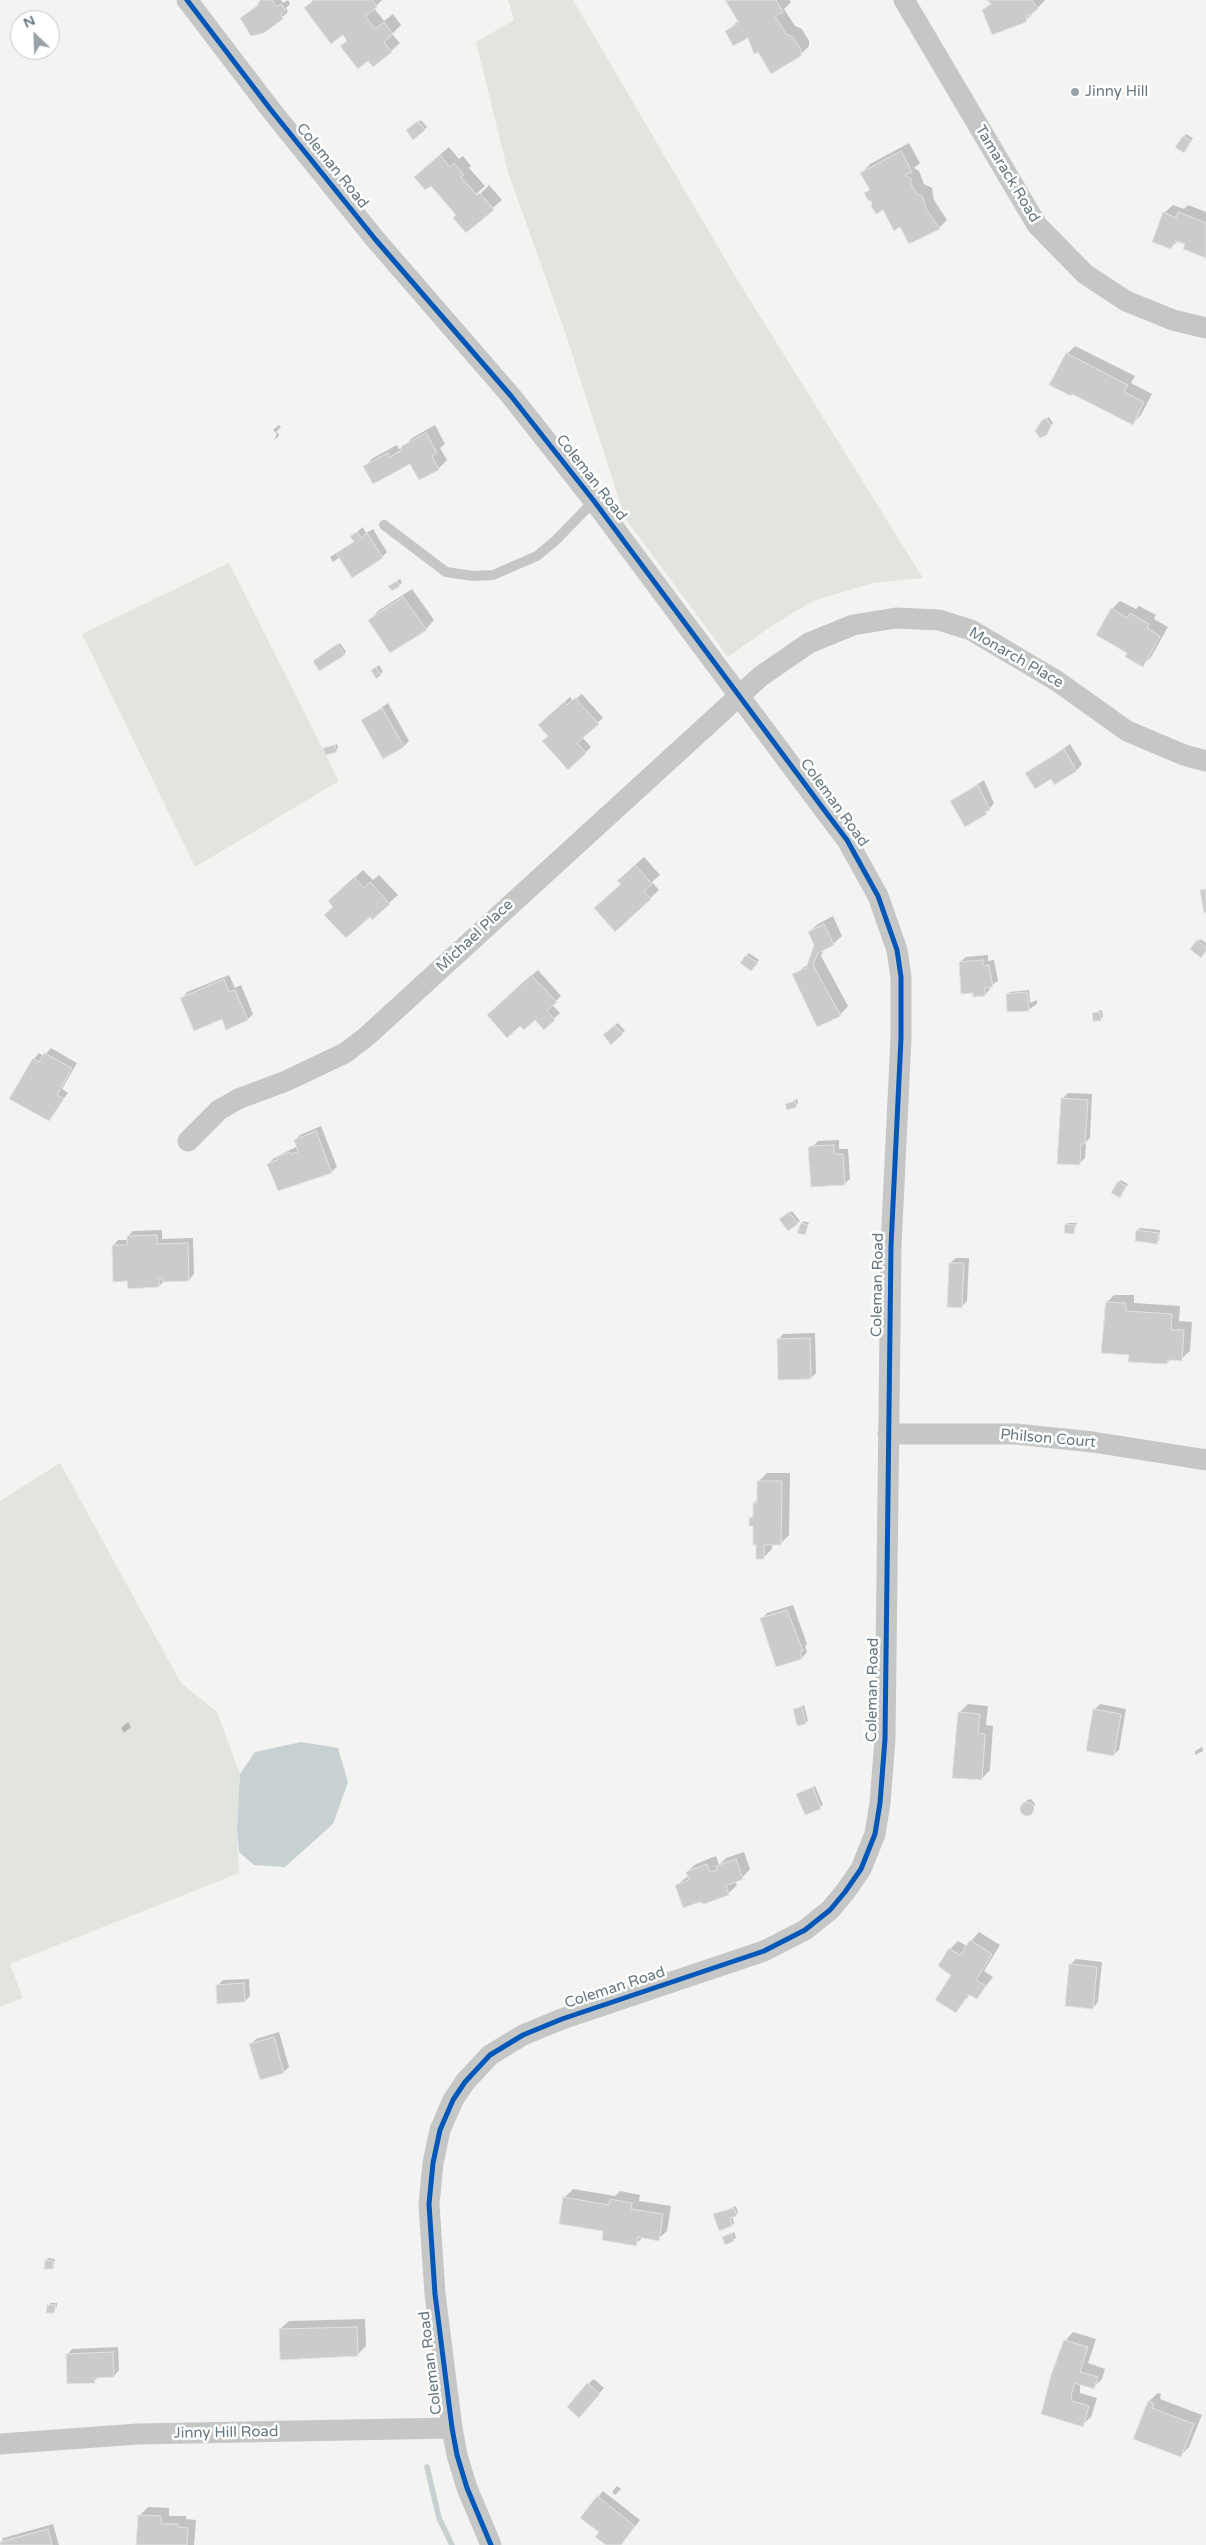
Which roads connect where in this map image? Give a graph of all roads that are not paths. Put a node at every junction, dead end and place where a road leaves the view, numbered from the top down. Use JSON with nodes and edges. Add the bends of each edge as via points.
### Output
{"nodes":[{"id":1,"x":188,"y":0,"type":"edge"},
{"id":2,"x":904,"y":0,"type":"edge"},
{"id":3,"x":1206,"y":328,"type":"edge"},
{"id":4,"x":594,"y":501,"type":"junction"},
{"id":5,"x":384,"y":525,"type":"dead end"},
{"id":6,"x":739,"y":695,"type":"junction"},
{"id":7,"x":1206,"y":761,"type":"edge"},
{"id":8,"x":188,"y":1141,"type":"dead end"},
{"id":9,"x":888,"y":1434,"type":"junction"},
{"id":10,"x":1206,"y":1460,"type":"edge"},
{"id":11,"x":452,"y":2428,"type":"junction"},
{"id":12,"x":0,"y":2444,"type":"edge"},
{"id":13,"x":491,"y":2545,"type":"edge"}],
"edges":[{"from":1,"to":4,"type":"street","name":"Coleman Road","via":[[346,204],[510,396]]},
{"from":2,"to":3,"type":"street","name":"Tamarack Road","via":[[1038,225],[1085,274],[1126,302],[1173,320]]},
{"from":4,"to":5,"type":"lane","via":[[537,556],[493,575],[446,572]]},
{"from":4,"to":6,"type":"street","name":"Coleman Road"},
{"from":6,"to":7,"type":"street","name":"Monarch Place","via":[[809,643],[852,625],[896,618],[939,620],[971,630],[1058,681],[1127,731]]},
{"from":6,"to":8,"type":"street","name":"Michael Place","via":[[345,1053],[238,1099],[219,1110]]},
{"from":6,"to":9,"type":"street","name":"Coleman Road","via":[[847,840],[878,896],[897,950],[902,1011],[891,1237]]},
{"from":9,"to":10,"type":"street","name":"Philson Court","via":[[1016,1434],[1093,1442]]},
{"from":9,"to":11,"type":"street","name":"Coleman Road","via":[[885,1739],[876,1826],[861,1869],[830,1910],[780,1944],[523,2035],[490,2055],[465,2082],[440,2130],[433,2163],[430,2204],[435,2294]]},
{"from":11,"to":12,"type":"street","name":"Jinny Hill Road","via":[[138,2434]]},
{"from":11,"to":13,"type":"street","name":"Coleman Road","via":[[467,2488]]}]}
